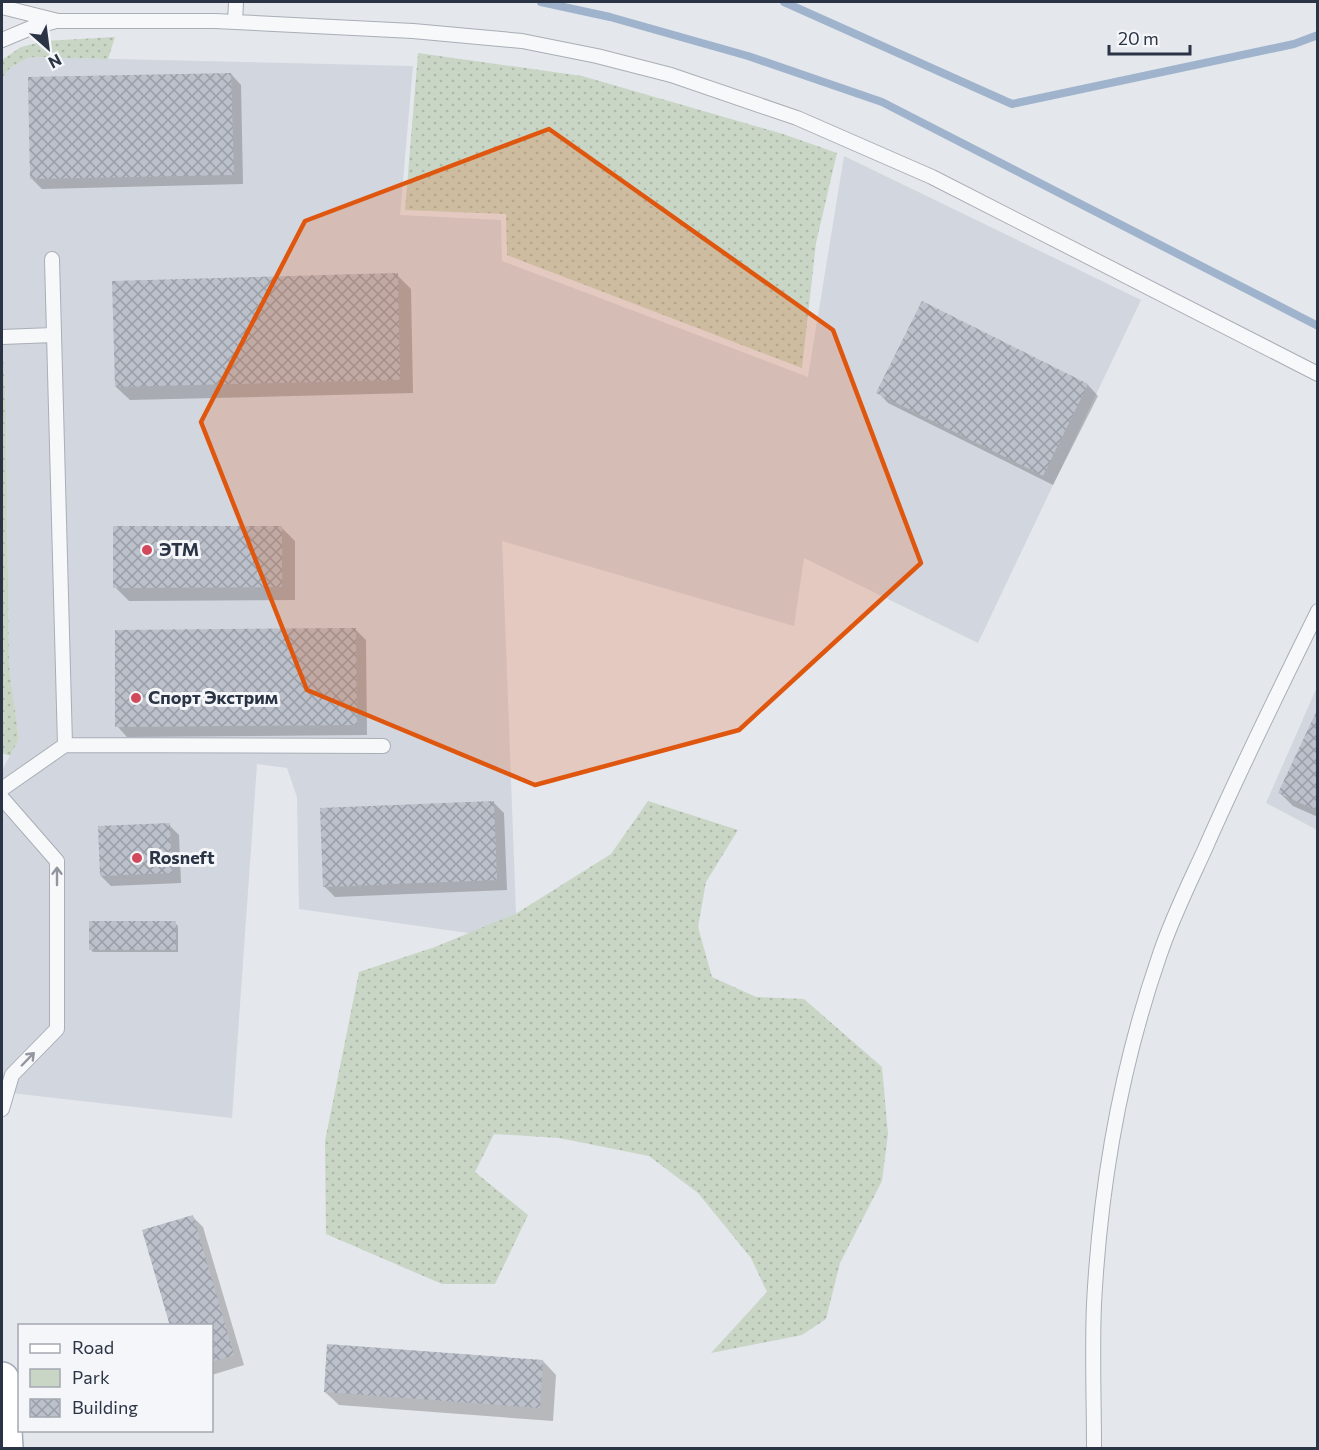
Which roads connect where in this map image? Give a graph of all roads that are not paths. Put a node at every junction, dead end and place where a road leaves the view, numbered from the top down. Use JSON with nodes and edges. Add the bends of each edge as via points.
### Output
{"nodes":[{"id":1,"x":236,"y":2,"type":"edge"},
{"id":2,"x":2,"y":7,"type":"edge"},
{"id":3,"x":58,"y":21,"type":"junction"},
{"id":4,"x":235,"y":22,"type":"junction"},
{"id":5,"x":2,"y":40,"type":"edge"},
{"id":6,"x":52,"y":259,"type":"dead end"},
{"id":7,"x":53,"y":335,"type":"junction"},
{"id":8,"x":2,"y":337,"type":"edge"},
{"id":9,"x":1317,"y":374,"type":"edge"},
{"id":10,"x":1317,"y":611,"type":"edge"},
{"id":11,"x":65,"y":745,"type":"junction"},
{"id":12,"x":383,"y":746,"type":"dead end"},
{"id":13,"x":2,"y":789,"type":"edge"},
{"id":14,"x":2,"y":798,"type":"edge"},
{"id":15,"x":2,"y":1109,"type":"edge"},
{"id":16,"x":2,"y":1379,"type":"edge"},
{"id":17,"x":6,"y":1449,"type":"edge"},
{"id":18,"x":1094,"y":1449,"type":"edge"}],
"edges":[{"from":1,"to":4,"type":"lane"},
{"from":2,"to":3,"type":"lane"},
{"from":3,"to":4,"type":"lane"},
{"from":3,"to":5,"type":"lane"},
{"from":4,"to":9,"type":"lane","via":[[413,31],[522,42],[671,75],[797,118],[932,177]]},
{"from":6,"to":7,"type":"lane"},
{"from":7,"to":8,"type":"lane"},
{"from":7,"to":11,"type":"lane"},
{"from":10,"to":18,"type":"lane","via":[[1192,878],[1159,956],[1136,1032],[1100,1228],[1094,1306]]},
{"from":11,"to":12,"type":"lane"},
{"from":11,"to":13,"type":"lane"},
{"from":15,"to":14,"type":"lane","one_way":true,"via":[[12,1075],[57,1029],[57,861]]},
{"from":16,"to":17,"type":"main road"}]}
